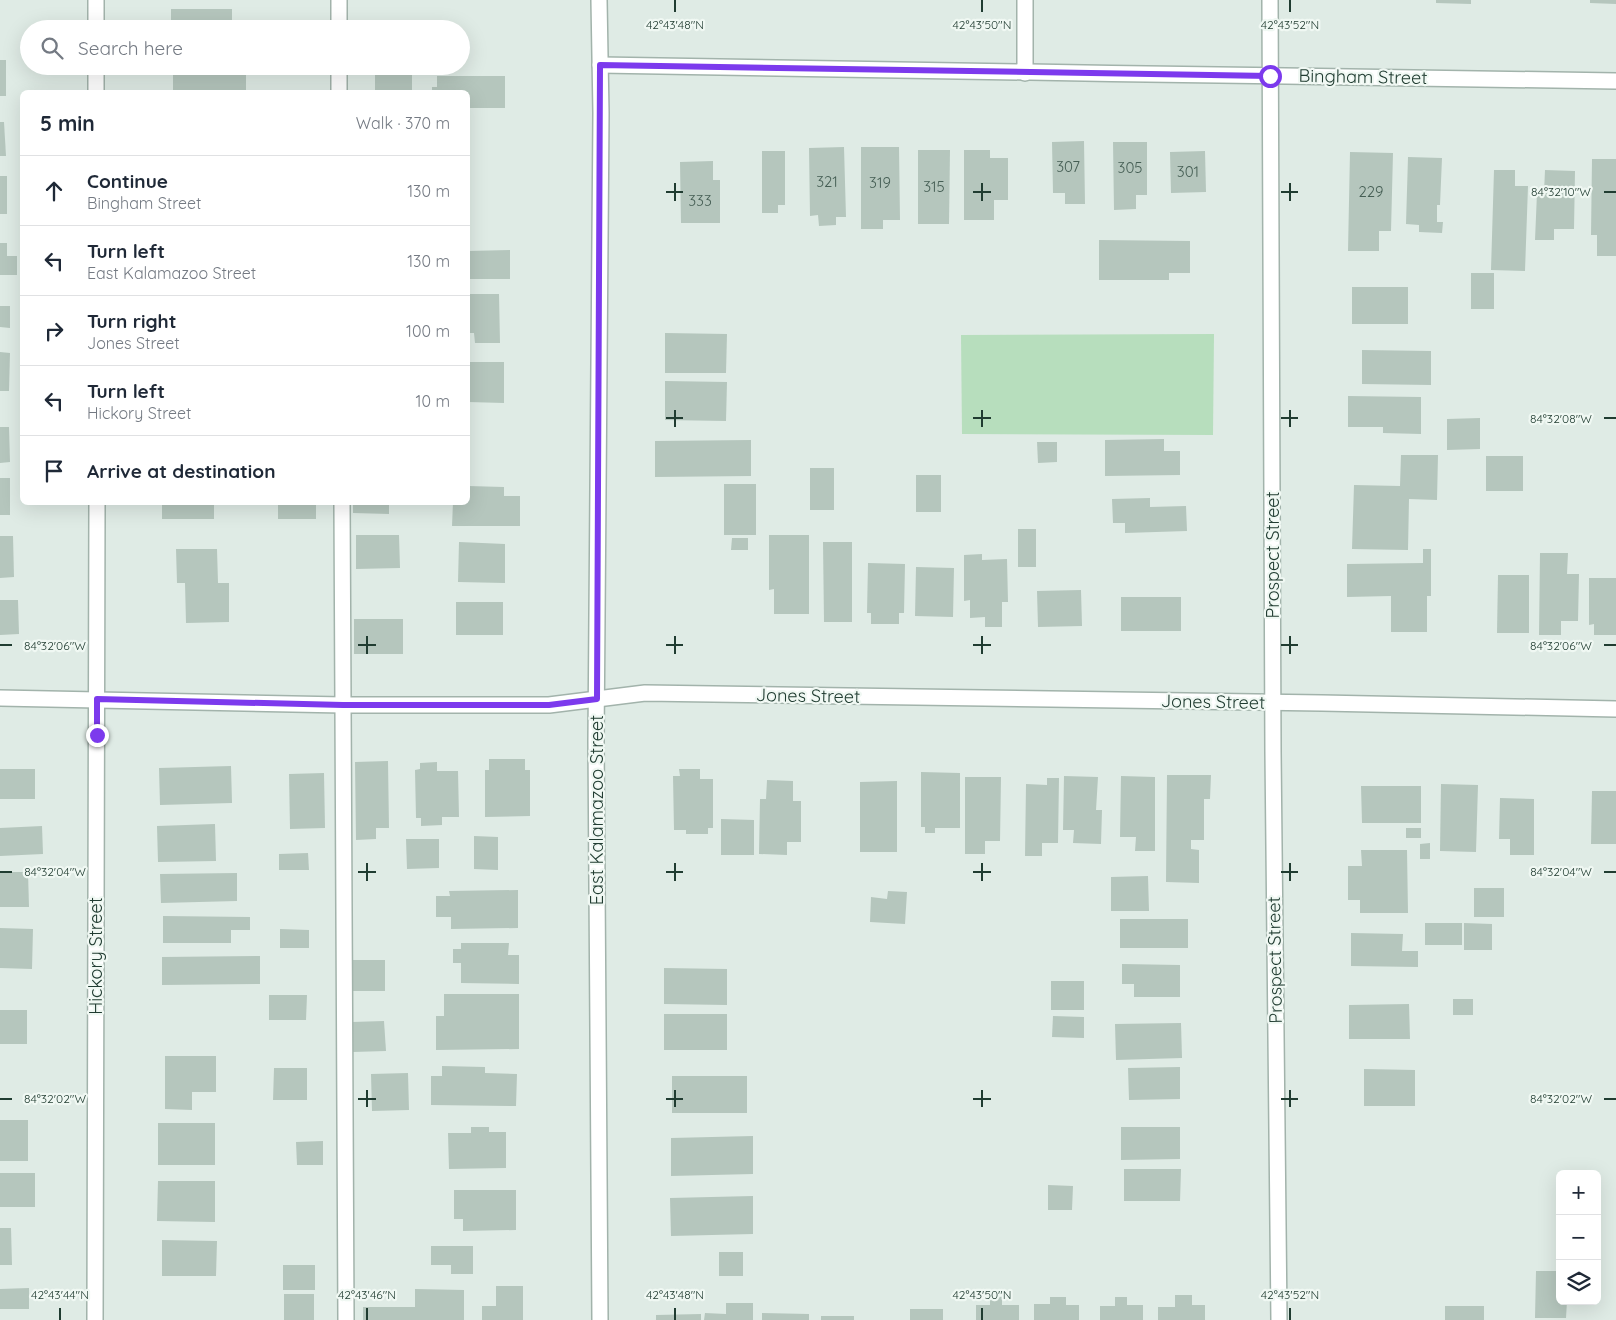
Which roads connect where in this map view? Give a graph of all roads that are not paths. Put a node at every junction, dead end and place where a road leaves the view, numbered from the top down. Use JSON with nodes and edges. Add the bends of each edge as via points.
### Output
{"nodes":[{"id":1,"x":96,"y":0,"type":"edge"},
{"id":2,"x":339,"y":0,"type":"edge"},
{"id":3,"x":599,"y":0,"type":"edge"},
{"id":4,"x":1025,"y":0,"type":"edge"},
{"id":5,"x":1270,"y":0,"type":"edge"},
{"id":6,"x":96,"y":20,"type":"edge"},
{"id":7,"x":339,"y":20,"type":"edge"},
{"id":8,"x":600,"y":65,"type":"junction"},
{"id":9,"x":1025,"y":73,"type":"junction"},
{"id":10,"x":96,"y":75,"type":"edge"},
{"id":11,"x":339,"y":75,"type":"edge"},
{"id":12,"x":1270,"y":76,"type":"junction"},
{"id":13,"x":1616,"y":81,"type":"edge"},
{"id":14,"x":96,"y":90,"type":"edge"},
{"id":15,"x":339,"y":90,"type":"edge"},
{"id":16,"x":97,"y":505,"type":"edge"},
{"id":17,"x":342,"y":505,"type":"edge"},
{"id":18,"x":0,"y":698,"type":"edge"},
{"id":19,"x":97,"y":699,"type":"junction"},
{"id":20,"x":597,"y":699,"type":"junction"},
{"id":21,"x":1274,"y":702,"type":"junction"},
{"id":22,"x":343,"y":705,"type":"junction"},
{"id":23,"x":1616,"y":709,"type":"edge"},
{"id":24,"x":95,"y":1320,"type":"edge"},
{"id":25,"x":346,"y":1320,"type":"edge"},
{"id":26,"x":600,"y":1320,"type":"edge"},
{"id":27,"x":1279,"y":1320,"type":"edge"}],
"edges":[{"from":1,"to":6,"type":"street"},
{"from":2,"to":7,"type":"street"},
{"from":3,"to":8,"type":"street","name":"East Kalamazoo Street"},
{"from":4,"to":9,"type":"street"},
{"from":5,"to":12,"type":"street","name":"Prospect Street"},
{"from":8,"to":9,"type":"street","name":"Bingham Street"},
{"from":8,"to":20,"type":"street","name":"East Kalamazoo Street"},
{"from":9,"to":12,"type":"street","name":"Bingham Street"},
{"from":10,"to":14,"type":"street"},
{"from":11,"to":15,"type":"street"},
{"from":12,"to":13,"type":"street","name":"Bingham Street"},
{"from":12,"to":21,"type":"street","name":"Prospect Street"},
{"from":16,"to":19,"type":"street","name":"Hickory Street"},
{"from":17,"to":22,"type":"street"},
{"from":18,"to":19,"type":"street","name":"Jones Street"},
{"from":19,"to":22,"type":"street","name":"Jones Street"},
{"from":19,"to":24,"type":"street","name":"Hickory Street"},
{"from":20,"to":21,"type":"street","name":"Jones Street","via":[[645,693]]},
{"from":20,"to":22,"type":"street","name":"Jones Street","via":[[549,705]]},
{"from":20,"to":26,"type":"street","name":"East Kalamazoo Street"},
{"from":21,"to":23,"type":"street","name":"Jones Street"},
{"from":21,"to":27,"type":"street","name":"Prospect Street"},
{"from":22,"to":25,"type":"street"}]}
